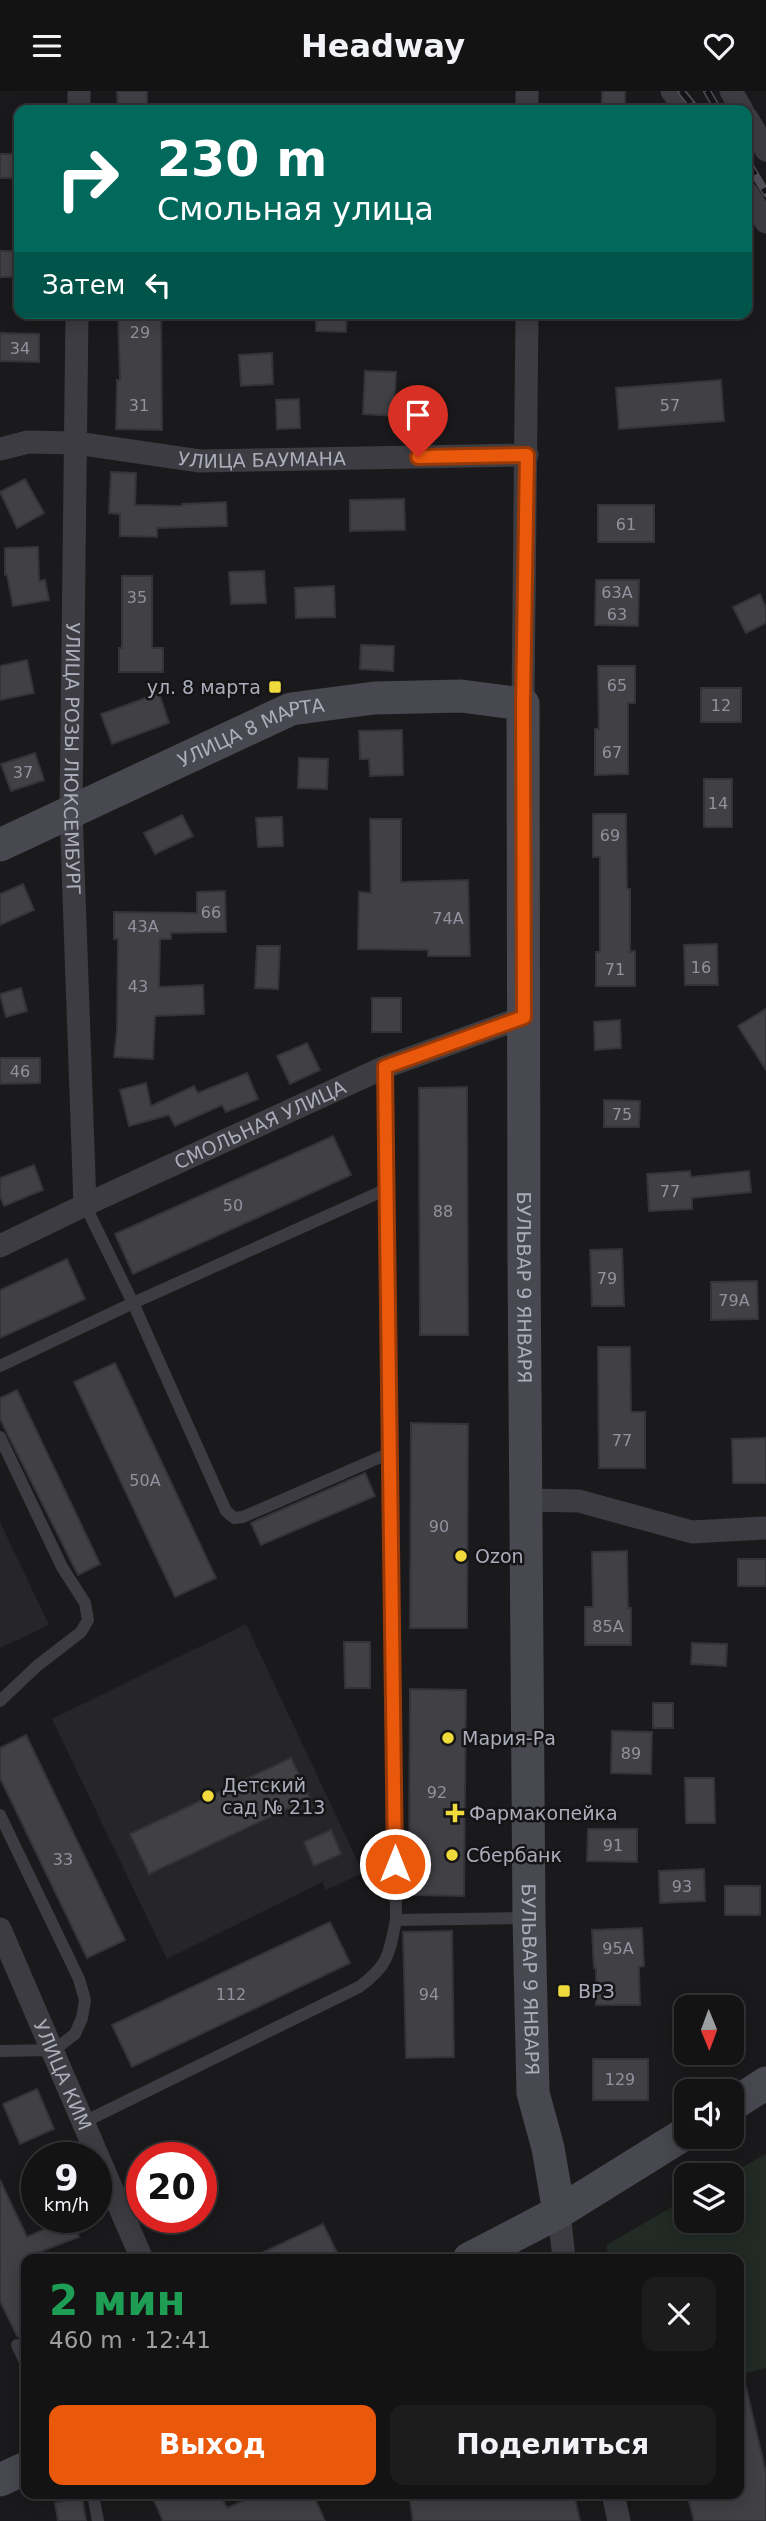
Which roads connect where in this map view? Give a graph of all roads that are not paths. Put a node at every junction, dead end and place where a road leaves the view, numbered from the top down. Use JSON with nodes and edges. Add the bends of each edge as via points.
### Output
{"nodes":[{"id":1,"x":671,"y":91,"type":"edge"},
{"id":2,"x":683,"y":105,"type":"edge"},
{"id":3,"x":752,"y":126,"type":"edge"},
{"id":4,"x":766,"y":150,"type":"edge"},
{"id":5,"x":752,"y":201,"type":"edge"},
{"id":6,"x":766,"y":222,"type":"edge"},
{"id":7,"x":77,"y":319,"type":"edge"},
{"id":8,"x":527,"y":319,"type":"edge"},
{"id":9,"x":76,"y":443,"type":"junction"},
{"id":10,"x":0,"y":449,"type":"edge"},
{"id":11,"x":527,"y":455,"type":"junction"},
{"id":12,"x":523,"y":704,"type":"junction"},
{"id":13,"x":71,"y":811,"type":"junction"},
{"id":14,"x":0,"y":845,"type":"edge"},
{"id":15,"x":524,"y":1017,"type":"junction"},
{"id":16,"x":385,"y":1067,"type":"junction"},
{"id":17,"x":387,"y":1189,"type":"junction"},
{"id":18,"x":85,"y":1205,"type":"junction"},
{"id":19,"x":0,"y":1246,"type":"edge"},
{"id":20,"x":133,"y":1303,"type":"junction"},
{"id":21,"x":0,"y":1366,"type":"edge"},
{"id":22,"x":0,"y":1437,"type":"edge"},
{"id":23,"x":392,"y":1452,"type":"junction"},
{"id":24,"x":526,"y":1500,"type":"junction"},
{"id":25,"x":766,"y":1528,"type":"edge"},
{"id":26,"x":0,"y":1701,"type":"edge"},
{"id":27,"x":0,"y":1815,"type":"edge"},
{"id":28,"x":528,"y":1918,"type":"junction"},
{"id":29,"x":396,"y":1920,"type":"junction"},
{"id":30,"x":0,"y":1929,"type":"edge"},
{"id":31,"x":54,"y":2050,"type":"junction"},
{"id":32,"x":0,"y":2051,"type":"edge"},
{"id":33,"x":766,"y":2083,"type":"edge"},
{"id":34,"x":744,"y":2097,"type":"edge"},
{"id":35,"x":84,"y":2122,"type":"junction"},
{"id":36,"x":674,"y":2140,"type":"edge"},
{"id":37,"x":559,"y":2212,"type":"junction"},
{"id":38,"x":140,"y":2254,"type":"edge"},
{"id":39,"x":479,"y":2254,"type":"edge"},
{"id":40,"x":563,"y":2254,"type":"edge"},
{"id":41,"x":17,"y":2345,"type":"dead end"},
{"id":42,"x":21,"y":2353,"type":"edge"},
{"id":43,"x":21,"y":2470,"type":"edge"},
{"id":44,"x":0,"y":2480,"type":"edge"},
{"id":45,"x":94,"y":2499,"type":"edge"},
{"id":46,"x":613,"y":2499,"type":"edge"},
{"id":47,"x":98,"y":2521,"type":"edge"},
{"id":48,"x":618,"y":2521,"type":"edge"}],
"edges":[{"from":1,"to":2,"type":"street"},
{"from":3,"to":4,"type":"street"},
{"from":5,"to":6,"type":"street"},
{"from":7,"to":9,"type":"street","name":"УЛИЦА РОЗЫ ЛЮКСЕМБУРГ"},
{"from":8,"to":11,"type":"street","name":"БУЛЬВАР 9 ЯНВАРЯ"},
{"from":9,"to":10,"type":"street","name":"УЛИЦА БАУМАНА","via":[[28,442]]},
{"from":9,"to":11,"type":"street","name":"УЛИЦА БАУМАНА","via":[[200,461]]},
{"from":9,"to":13,"type":"street","name":"УЛИЦА РОЗЫ ЛЮКСЕМБУРГ"},
{"from":11,"to":12,"type":"street","name":"БУЛЬВАР 9 ЯНВАРЯ"},
{"from":12,"to":13,"type":"main road","name":"УЛИЦА 8 МАРТА","via":[[461,696],[374,698],[291,709]]},
{"from":12,"to":15,"type":"main road","name":"БУЛЬВАР 9 ЯНВАРЯ"},
{"from":13,"to":14,"type":"main road","name":"УЛИЦА 8 МАРТА"},
{"from":13,"to":18,"type":"street","name":"УЛИЦА РОЗЫ ЛЮКСЕМБУРГ"},
{"from":15,"to":16,"type":"street","name":"СМОЛЬНАЯ УЛИЦА"},
{"from":15,"to":24,"type":"main road","name":"БУЛЬВАР 9 ЯНВАРЯ"},
{"from":16,"to":17,"type":"lane"},
{"from":16,"to":18,"type":"street","name":"СМОЛЬНАЯ УЛИЦА"},
{"from":17,"to":20,"type":"lane"},
{"from":17,"to":23,"type":"lane"},
{"from":18,"to":19,"type":"street","name":"СМОЛЬНАЯ УЛИЦА"},
{"from":18,"to":20,"type":"lane"},
{"from":20,"to":21,"type":"lane"},
{"from":20,"to":23,"type":"lane","via":[[226,1511],[234,1518]]},
{"from":22,"to":26,"type":"lane","via":[[62,1567],[85,1603],[88,1620],[81,1632]]},
{"from":23,"to":29,"type":"lane"},
{"from":24,"to":25,"type":"street","via":[[579,1501],[692,1532]]},
{"from":24,"to":28,"type":"main road","name":"БУЛЬВАР 9 ЯНВАРЯ"},
{"from":27,"to":31,"type":"lane","via":[[85,2000],[75,2034]]},
{"from":28,"to":29,"type":"lane"},
{"from":28,"to":37,"type":"main road","name":"БУЛЬВАР 9 ЯНВАРЯ","via":[[533,2093]]},
{"from":29,"to":35,"type":"lane","via":[[390,1951],[378,1973],[359,1987]]},
{"from":30,"to":31,"type":"street","name":"УЛИЦА КИМ"},
{"from":31,"to":32,"type":"lane"},
{"from":31,"to":35,"type":"street","name":"УЛИЦА КИМ"},
{"from":33,"to":34,"type":"main road"},
{"from":35,"to":38,"type":"street","name":"УЛИЦА КИМ"},
{"from":36,"to":37,"type":"main road"},
{"from":37,"to":39,"type":"main road"},
{"from":37,"to":40,"type":"street","name":"БУЛЬВАР 9 ЯНВАРЯ"},
{"from":41,"to":42,"type":"lane"},
{"from":43,"to":44,"type":"main road"},
{"from":45,"to":47,"type":"lane"},
{"from":46,"to":48,"type":"street"}]}
